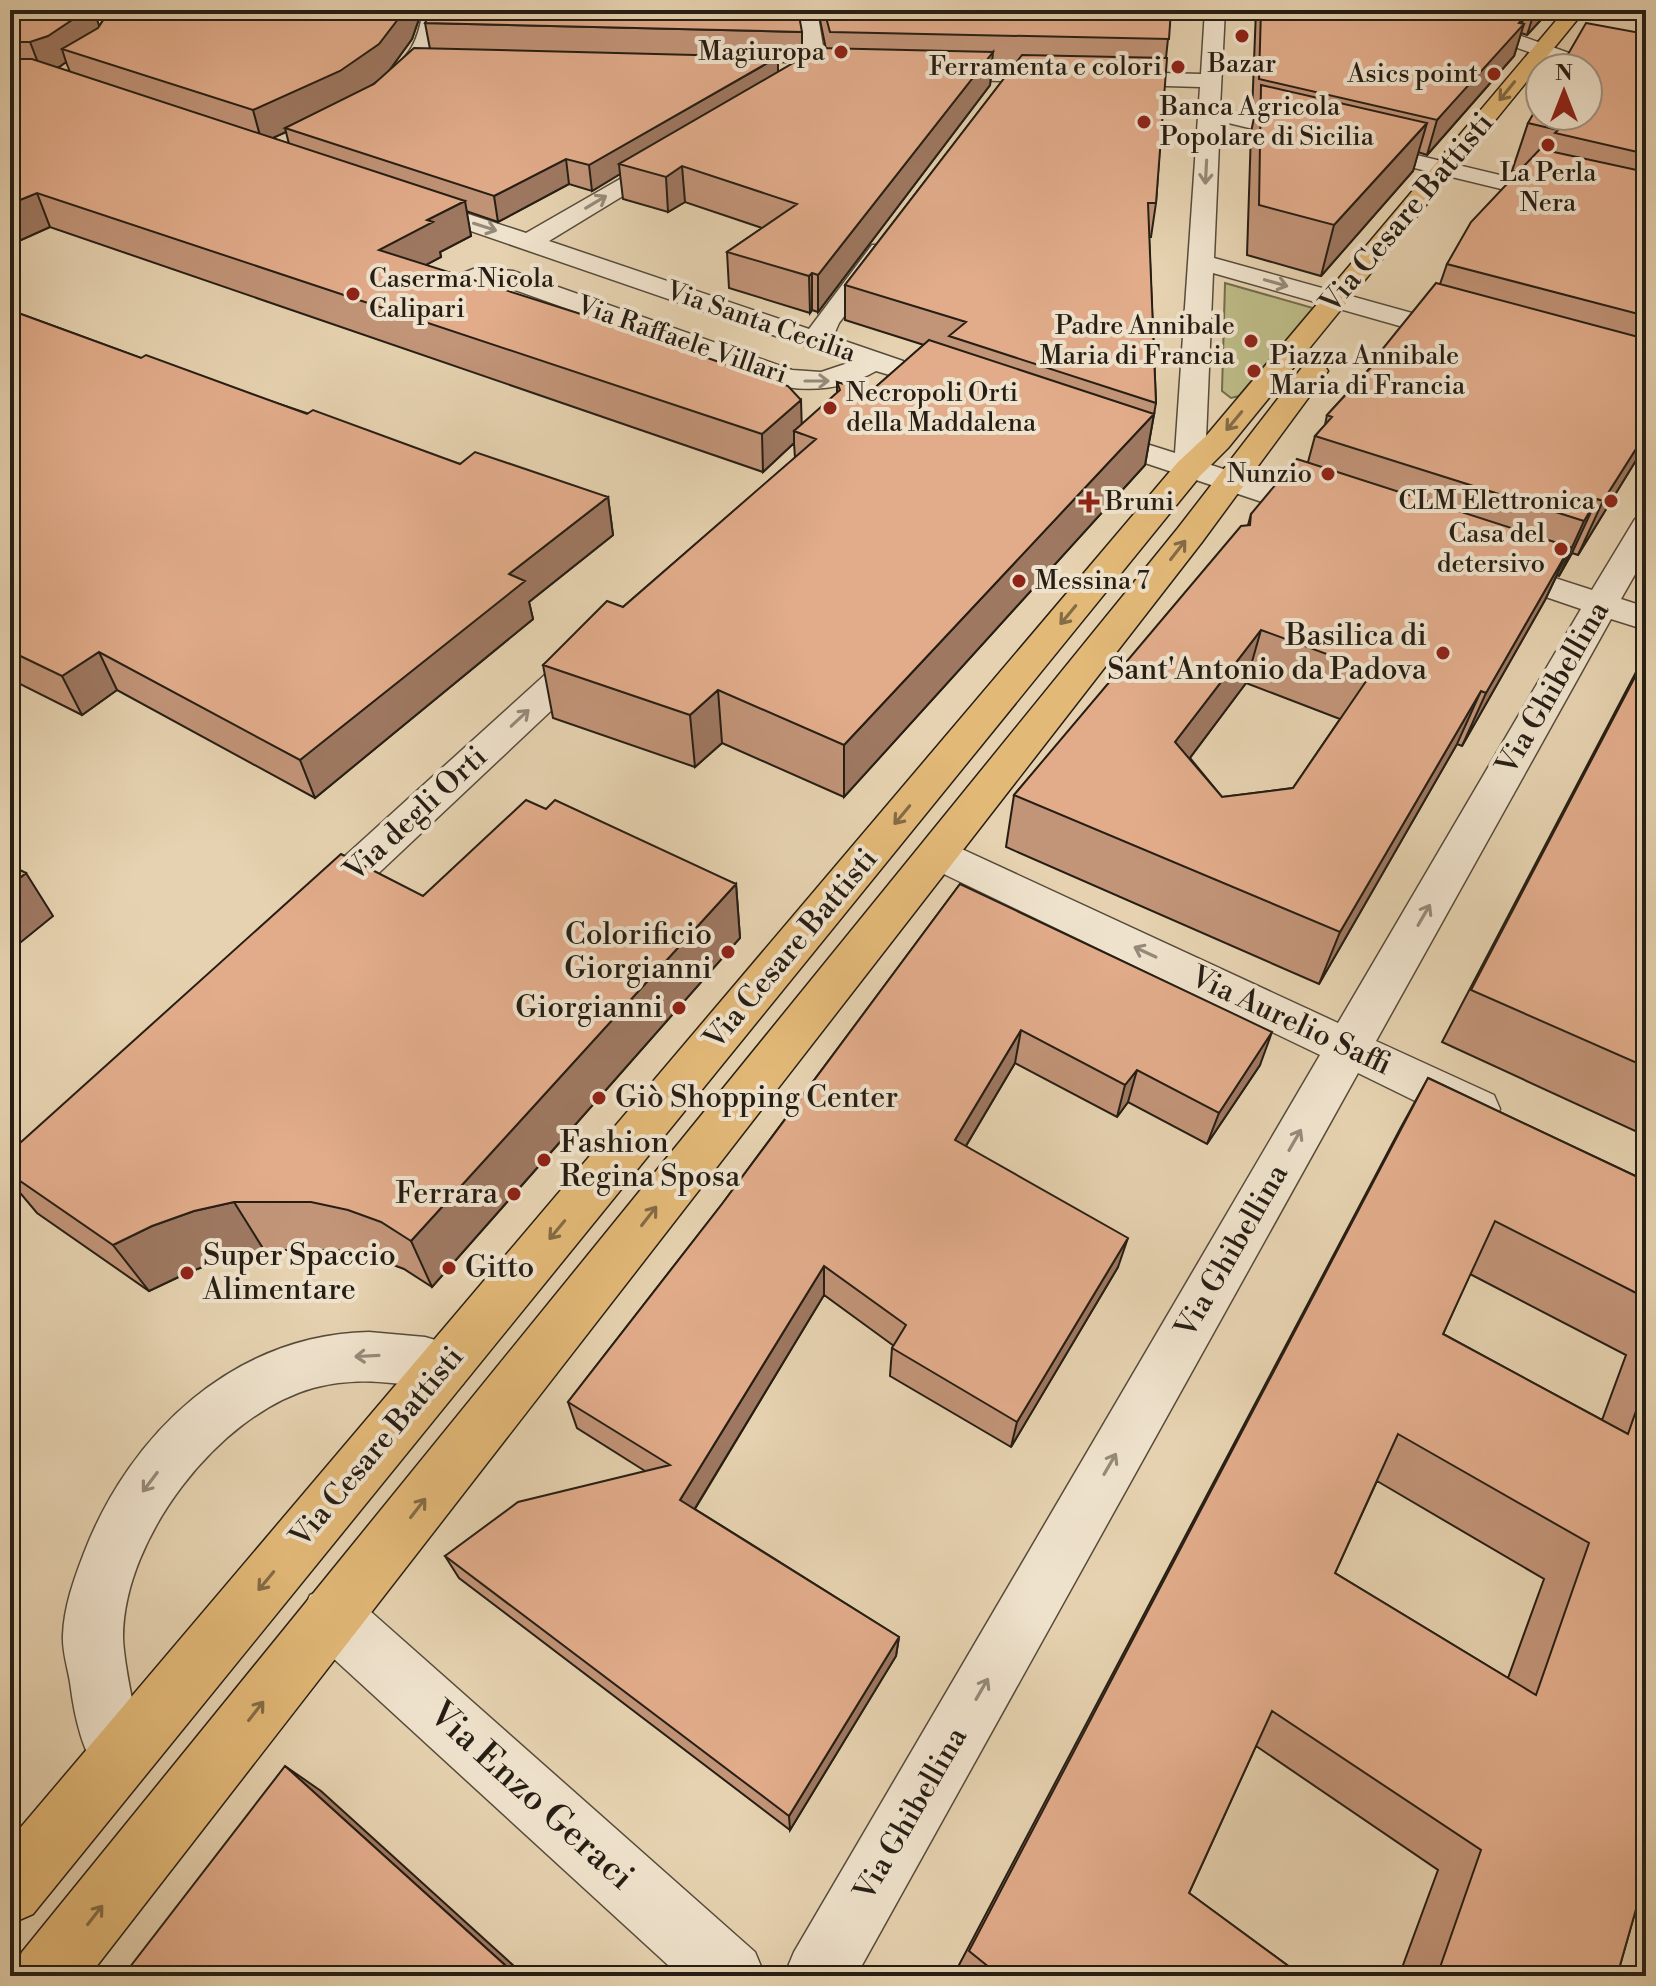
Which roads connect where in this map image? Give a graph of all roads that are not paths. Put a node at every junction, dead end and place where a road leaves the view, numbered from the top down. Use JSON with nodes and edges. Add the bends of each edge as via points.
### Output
{"nodes":[{"id":1,"x":258,"y":10,"type":"edge"},
{"id":2,"x":433,"y":10,"type":"edge"},
{"id":3,"x":807,"y":10,"type":"edge"},
{"id":4,"x":1215,"y":10,"type":"edge"},
{"id":5,"x":1429,"y":10,"type":"edge"},
{"id":6,"x":1575,"y":10,"type":"edge"},
{"id":7,"x":1458,"y":14,"type":"edge"},
{"id":8,"x":10,"y":29,"type":"edge"},
{"id":9,"x":1552,"y":52,"type":"edge"},
{"id":10,"x":1560,"y":52,"type":"edge"},
{"id":11,"x":1604,"y":65,"type":"edge"},
{"id":12,"x":770,"y":70,"type":"edge"},
{"id":13,"x":824,"y":71,"type":"junction"},
{"id":14,"x":907,"y":73,"type":"edge"},
{"id":15,"x":1646,"y":74,"type":"edge"},
{"id":16,"x":1013,"y":75,"type":"junction"},
{"id":17,"x":1211,"y":81,"type":"junction"},
{"id":18,"x":1524,"y":89,"type":"edge"},
{"id":19,"x":369,"y":101,"type":"edge"},
{"id":20,"x":995,"y":101,"type":"edge"},
{"id":21,"x":762,"y":103,"type":"edge"},
{"id":22,"x":1524,"y":107,"type":"edge"},
{"id":23,"x":1209,"y":112,"type":"junction"},
{"id":24,"x":693,"y":144,"type":"edge"},
{"id":25,"x":1444,"y":168,"type":"junction"},
{"id":26,"x":1471,"y":174,"type":"junction"},
{"id":27,"x":396,"y":198,"type":"edge"},
{"id":28,"x":1451,"y":200,"type":"dead end"},
{"id":29,"x":1646,"y":217,"type":"edge"},
{"id":30,"x":892,"y":236,"type":"edge"},
{"id":31,"x":529,"y":242,"type":"junction"},
{"id":32,"x":1201,"y":262,"type":"junction"},
{"id":33,"x":1383,"y":284,"type":"dead end"},
{"id":34,"x":1335,"y":300,"type":"junction"},
{"id":35,"x":1364,"y":308,"type":"junction"},
{"id":36,"x":523,"y":316,"type":"edge"},
{"id":37,"x":1345,"y":332,"type":"dead end"},
{"id":38,"x":817,"y":341,"type":"junction"},
{"id":39,"x":1483,"y":342,"type":"edge"},
{"id":40,"x":1326,"y":356,"type":"dead end"},
{"id":41,"x":874,"y":360,"type":"junction"},
{"id":42,"x":918,"y":376,"type":"edge"},
{"id":43,"x":1066,"y":426,"type":"edge"},
{"id":44,"x":1210,"y":475,"type":"junction"},
{"id":45,"x":1356,"y":523,"type":"edge"},
{"id":46,"x":1646,"y":526,"type":"edge"},
{"id":47,"x":1459,"y":557,"type":"edge"},
{"id":48,"x":1624,"y":612,"type":"edge"},
{"id":49,"x":614,"y":631,"type":"edge"},
{"id":50,"x":937,"y":854,"type":"junction"},
{"id":51,"x":289,"y":932,"type":"edge"},
{"id":52,"x":1348,"y":1048,"type":"junction"},
{"id":53,"x":1516,"y":1127,"type":"edge"},
{"id":54,"x":444,"y":1366,"type":"junction"},
{"id":55,"x":331,"y":1616,"type":"junction"},
{"id":56,"x":124,"y":1752,"type":"junction"},
{"id":57,"x":10,"y":1891,"type":"edge"},
{"id":58,"x":46,"y":1976,"type":"edge"},
{"id":59,"x":731,"y":1976,"type":"edge"},
{"id":60,"x":818,"y":1976,"type":"edge"}],
"edges":[{"from":1,"to":8,"type":"street","via":[[115,31]]},
{"from":2,"to":19,"type":"street","via":[[423,63]]},
{"from":3,"to":13,"type":"street"},
{"from":4,"to":17,"type":"street"},
{"from":5,"to":7,"type":"street"},
{"from":6,"to":10,"type":"main road","name":"Via Cesare Battisti"},
{"from":7,"to":9,"type":"street"},
{"from":11,"to":15,"type":"street"},
{"from":12,"to":13,"type":"street"},
{"from":13,"to":21,"type":"street"},
{"from":14,"to":16,"type":"street"},
{"from":16,"to":17,"type":"street"},
{"from":16,"to":20,"type":"street"},
{"from":17,"to":23,"type":"street"},
{"from":18,"to":25,"type":"main road","name":"Via Cesare Battisti","one_way":true},
{"from":22,"to":26,"type":"main road","name":"Via Cesare Battisti"},
{"from":23,"to":25,"type":"street"},
{"from":23,"to":32,"type":"street","one_way":true},
{"from":31,"to":24,"type":"street","one_way":true},
{"from":25,"to":26,"type":"street"},
{"from":25,"to":34,"type":"main road","name":"Via Cesare Battisti"},
{"from":26,"to":28,"type":"main road","name":"Via Cesare Battisti"},
{"from":26,"to":29,"type":"street"},
{"from":27,"to":31,"type":"street","name":"Via Santa Cecilia","one_way":true},
{"from":30,"to":38,"type":"street"},
{"from":31,"to":38,"type":"street","name":"Via Santa Cecilia"},
{"from":32,"to":34,"type":"street","one_way":true},
{"from":32,"to":44,"type":"street"},
{"from":33,"to":35,"type":"main road","name":"Via Cesare Battisti"},
{"from":34,"to":35,"type":"street"},
{"from":34,"to":44,"type":"main road","name":"Via Cesare Battisti","one_way":true,"via":[[1217,442]]},
{"from":35,"to":37,"type":"main road","name":"Via Cesare Battisti"},
{"from":35,"to":39,"type":"street"},
{"from":36,"to":41,"type":"street","name":"Via Raffaele Villari","one_way":true,"via":[[465,295],[462,283],[476,276],[504,277],[807,382],[833,381]]},
{"from":38,"to":41,"type":"street","name":"Via Santa Cecilia"},
{"from":40,"to":44,"type":"main road","name":"Via Cesare Battisti","via":[[1250,451]]},
{"from":41,"to":42,"type":"street","name":"Via Santa Cecilia"},
{"from":43,"to":44,"type":"street"},
{"from":44,"to":45,"type":"street"},
{"from":50,"to":44,"type":"main road","name":"Via Cesare Battisti","one_way":true},
{"from":44,"to":54,"type":"main road","name":"Via Cesare Battisti","one_way":true},
{"from":46,"to":48,"type":"street","name":"Via Ghibellina"},
{"from":47,"to":48,"type":"street"},
{"from":52,"to":48,"type":"street","name":"Via Ghibellina","one_way":true},
{"from":51,"to":49,"type":"street","name":"Via degli Orti","one_way":true},
{"from":52,"to":50,"type":"street","name":"Via Aurelio Saffi","one_way":true},
{"from":55,"to":50,"type":"main road","name":"Via Cesare Battisti","one_way":true},
{"from":52,"to":53,"type":"street","name":"Via Aurelio Saffi"},
{"from":60,"to":52,"type":"street","name":"Via Ghibellina","one_way":true},
{"from":54,"to":56,"type":"main road","name":"Via Cesare Battisti","one_way":true},
{"from":54,"to":56,"type":"street","one_way":true,"via":[[380,1355],[340,1357],[297,1368],[225,1406],[172,1454],[145,1487],[115,1542],[99,1593],[93,1642],[109,1732]]},
{"from":58,"to":55,"type":"main road","name":"Via Cesare Battisti","one_way":true},
{"from":55,"to":59,"type":"street","name":"Via Enzo Geraci"},
{"from":56,"to":57,"type":"main road","name":"Via Cesare Battisti"}]}
